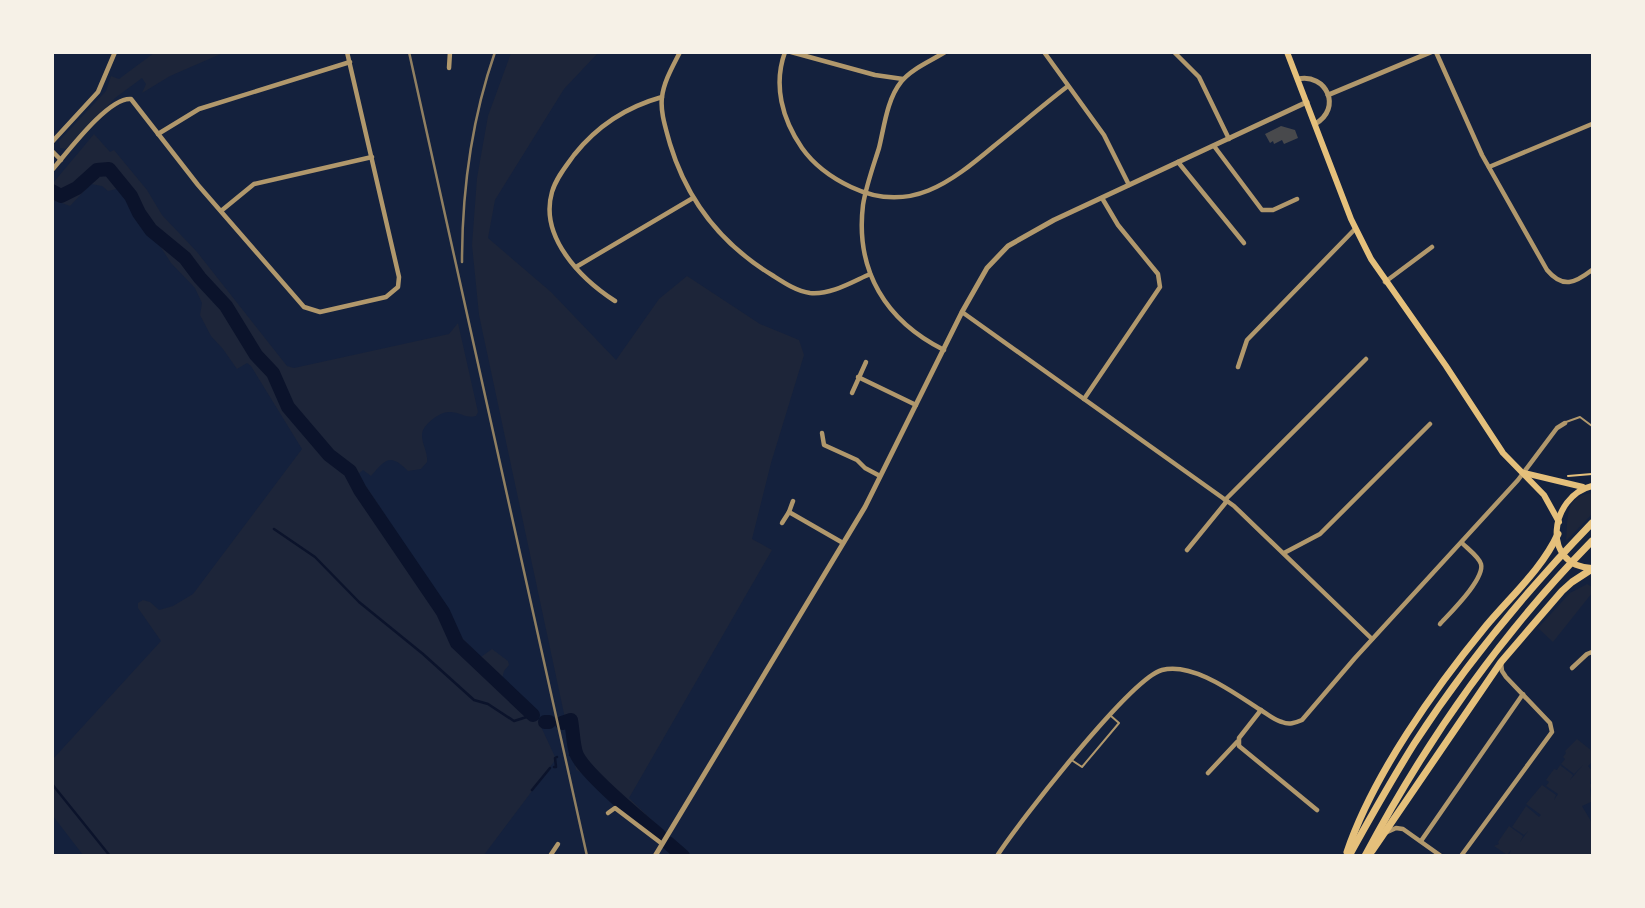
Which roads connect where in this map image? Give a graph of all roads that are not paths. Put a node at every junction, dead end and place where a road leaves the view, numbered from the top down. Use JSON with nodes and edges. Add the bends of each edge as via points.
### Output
{"nodes":[{"id":1,"x":114,"y":52,"type":"edge"},
{"id":2,"x":347,"y":52,"type":"edge"},
{"id":3,"x":450,"y":52,"type":"edge"},
{"id":4,"x":680,"y":52,"type":"edge"},
{"id":5,"x":785,"y":52,"type":"edge"},
{"id":6,"x":791,"y":52,"type":"edge"},
{"id":7,"x":945,"y":52,"type":"edge"},
{"id":8,"x":1044,"y":52,"type":"edge"},
{"id":9,"x":1174,"y":52,"type":"edge"},
{"id":10,"x":1287,"y":52,"type":"edge"},
{"id":11,"x":1434,"y":52,"type":"edge"},
{"id":12,"x":349,"y":62,"type":"junction"},
{"id":13,"x":449,"y":68,"type":"dead end"},
{"id":14,"x":903,"y":79,"type":"junction"},
{"id":15,"x":1298,"y":79,"type":"junction"},
{"id":16,"x":1068,"y":86,"type":"junction"},
{"id":17,"x":1328,"y":94,"type":"junction"},
{"id":18,"x":662,"y":97,"type":"junction"},
{"id":19,"x":1307,"y":102,"type":"junction"},
{"id":20,"x":1315,"y":124,"type":"junction"},
{"id":21,"x":1592,"y":124,"type":"edge"},
{"id":22,"x":158,"y":134,"type":"junction"},
{"id":23,"x":1229,"y":139,"type":"junction"},
{"id":24,"x":52,"y":142,"type":"edge"},
{"id":25,"x":1214,"y":146,"type":"junction"},
{"id":26,"x":52,"y":151,"type":"edge"},
{"id":27,"x":372,"y":157,"type":"junction"},
{"id":28,"x":61,"y":160,"type":"junction"},
{"id":29,"x":1178,"y":162,"type":"junction"},
{"id":30,"x":1489,"y":167,"type":"junction"},
{"id":31,"x":52,"y":170,"type":"edge"},
{"id":32,"x":1129,"y":186,"type":"junction"},
{"id":33,"x":866,"y":193,"type":"junction"},
{"id":34,"x":692,"y":198,"type":"junction"},
{"id":35,"x":1102,"y":198,"type":"junction"},
{"id":36,"x":1297,"y":199,"type":"dead end"},
{"id":37,"x":221,"y":211,"type":"junction"},
{"id":38,"x":1355,"y":229,"type":"junction"},
{"id":39,"x":1244,"y":243,"type":"dead end"},
{"id":40,"x":1432,"y":247,"type":"dead end"},
{"id":41,"x":575,"y":267,"type":"junction"},
{"id":42,"x":1592,"y":270,"type":"edge"},
{"id":43,"x":870,"y":274,"type":"junction"},
{"id":44,"x":1385,"y":282,"type":"junction"},
{"id":45,"x":615,"y":301,"type":"dead end"},
{"id":46,"x":962,"y":312,"type":"junction"},
{"id":47,"x":944,"y":350,"type":"junction"},
{"id":48,"x":1366,"y":359,"type":"dead end"},
{"id":49,"x":866,"y":362,"type":"dead end"},
{"id":50,"x":1238,"y":367,"type":"dead end"},
{"id":51,"x":859,"y":377,"type":"junction"},
{"id":52,"x":852,"y":393,"type":"dead end"},
{"id":53,"x":1084,"y":399,"type":"junction"},
{"id":54,"x":916,"y":405,"type":"junction"},
{"id":55,"x":1565,"y":423,"type":"joint"},
{"id":56,"x":1430,"y":424,"type":"dead end"},
{"id":57,"x":1592,"y":426,"type":"edge"},
{"id":58,"x":822,"y":433,"type":"dead end"},
{"id":59,"x":1524,"y":474,"type":"junction"},
{"id":60,"x":881,"y":477,"type":"junction"},
{"id":61,"x":1589,"y":487,"type":"edge"},
{"id":62,"x":1226,"y":500,"type":"junction"},
{"id":63,"x":793,"y":501,"type":"dead end"},
{"id":64,"x":789,"y":512,"type":"junction"},
{"id":65,"x":1559,"y":522,"type":"junction"},
{"id":66,"x":782,"y":523,"type":"dead end"},
{"id":67,"x":1592,"y":523,"type":"edge"},
{"id":68,"x":1558,"y":534,"type":"junction"},
{"id":69,"x":1592,"y":541,"type":"edge"},
{"id":70,"x":843,"y":543,"type":"junction"},
{"id":71,"x":1462,"y":543,"type":"junction"},
{"id":72,"x":1187,"y":550,"type":"dead end"},
{"id":73,"x":1284,"y":553,"type":"junction"},
{"id":74,"x":1592,"y":569,"type":"edge"},
{"id":75,"x":1440,"y":624,"type":"dead end"},
{"id":76,"x":1371,"y":639,"type":"junction"},
{"id":77,"x":1592,"y":652,"type":"edge"},
{"id":78,"x":1501,"y":662,"type":"junction"},
{"id":79,"x":1572,"y":668,"type":"dead end"},
{"id":80,"x":1522,"y":694,"type":"junction"},
{"id":81,"x":1261,"y":710,"type":"junction"},
{"id":82,"x":1111,"y":716,"type":"junction"},
{"id":83,"x":1237,"y":741,"type":"junction"},
{"id":84,"x":1072,"y":759,"type":"junction"},
{"id":85,"x":1208,"y":773,"type":"dead end"},
{"id":86,"x":1317,"y":810,"type":"dead end"},
{"id":87,"x":608,"y":813,"type":"dead end"},
{"id":88,"x":1384,"y":833,"type":"junction"},
{"id":89,"x":1420,"y":841,"type":"junction"},
{"id":90,"x":558,"y":844,"type":"dead end"},
{"id":91,"x":661,"y":844,"type":"junction"},
{"id":92,"x":664,"y":854,"type":"edge"},
{"id":93,"x":550,"y":856,"type":"edge"},
{"id":94,"x":655,"y":856,"type":"edge"},
{"id":95,"x":997,"y":856,"type":"edge"},
{"id":96,"x":1347,"y":856,"type":"edge"},
{"id":97,"x":1366,"y":856,"type":"edge"},
{"id":98,"x":1441,"y":856,"type":"edge"},
{"id":99,"x":1461,"y":856,"type":"edge"}],
"edges":[{"from":1,"to":24,"type":"street","via":[[96,95]]},
{"from":2,"to":12,"type":"street"},
{"from":3,"to":13,"type":"street"},
{"from":4,"to":18,"type":"street"},
{"from":5,"to":33,"type":"street","via":[[779,87],[797,140],[826,172]]},
{"from":6,"to":14,"type":"street"},
{"from":7,"to":14,"type":"street"},
{"from":8,"to":16,"type":"street"},
{"from":9,"to":23,"type":"street","via":[[1199,77]]},
{"from":10,"to":15,"type":"main road"},
{"from":11,"to":17,"type":"street"},
{"from":11,"to":30,"type":"street"},
{"from":12,"to":22,"type":"street","via":[[199,109]]},
{"from":12,"to":27,"type":"street"},
{"from":14,"to":33,"type":"street","via":[[891,103]]},
{"from":15,"to":17,"type":"street","via":[[1313,80]]},
{"from":15,"to":19,"type":"main road"},
{"from":16,"to":32,"type":"street","via":[[1104,135]]},
{"from":16,"to":33,"type":"street","via":[[945,184],[910,195]]},
{"from":17,"to":20,"type":"street","via":[[1329,110]]},
{"from":18,"to":34,"type":"street","via":[[667,135]]},
{"from":18,"to":41,"type":"street","via":[[597,129],[558,178],[549,215],[557,239]]},
{"from":19,"to":20,"type":"main road"},
{"from":19,"to":23,"type":"street"},
{"from":20,"to":38,"type":"main road"},
{"from":21,"to":30,"type":"street"},
{"from":22,"to":28,"type":"street","via":[[135,103],[124,99]]},
{"from":22,"to":37,"type":"street"},
{"from":23,"to":25,"type":"street"},
{"from":25,"to":29,"type":"street"},
{"from":25,"to":36,"type":"street","via":[[1262,210]]},
{"from":26,"to":28,"type":"street"},
{"from":27,"to":37,"type":"street","via":[[254,184]]},
{"from":27,"to":37,"type":"street","via":[[399,276],[398,287],[386,297],[320,312],[309,310]]},
{"from":28,"to":31,"type":"street"},
{"from":29,"to":32,"type":"street"},
{"from":29,"to":39,"type":"street"},
{"from":30,"to":42,"type":"street","via":[[1550,275],[1572,283]]},
{"from":32,"to":35,"type":"street"},
{"from":33,"to":43,"type":"street","via":[[862,229]]},
{"from":34,"to":41,"type":"street"},
{"from":34,"to":43,"type":"street","via":[[735,249],[799,290],[819,293]]},
{"from":35,"to":46,"type":"street","via":[[1000,252]]},
{"from":35,"to":53,"type":"street","via":[[1157,274],[1160,287]]},
{"from":38,"to":44,"type":"main road"},
{"from":38,"to":50,"type":"street","via":[[1247,340]]},
{"from":40,"to":44,"type":"street"},
{"from":41,"to":45,"type":"street"},
{"from":43,"to":47,"type":"street","via":[[900,320]]},
{"from":44,"to":59,"type":"main road","via":[[1503,453]]},
{"from":46,"to":47,"type":"street"},
{"from":46,"to":53,"type":"street"},
{"from":47,"to":54,"type":"street"},
{"from":48,"to":62,"type":"street"},
{"from":49,"to":51,"type":"street"},
{"from":51,"to":52,"type":"street"},
{"from":51,"to":54,"type":"street"},
{"from":53,"to":62,"type":"street"},
{"from":54,"to":60,"type":"street"},
{"from":55,"to":57,"type":"lane","via":[[1580,417]]},
{"from":55,"to":59,"type":"street"},
{"from":56,"to":73,"type":"street","via":[[1320,534]]},
{"from":58,"to":60,"type":"street","via":[[824,445]]},
{"from":59,"to":61,"type":"main road"},
{"from":59,"to":65,"type":"main road","via":[[1548,500]]},
{"from":59,"to":71,"type":"street"},
{"from":60,"to":70,"type":"street"},
{"from":61,"to":65,"type":"main road","via":[[1570,496]]},
{"from":62,"to":72,"type":"street"},
{"from":62,"to":73,"type":"street"},
{"from":63,"to":64,"type":"street"},
{"from":64,"to":66,"type":"street"},
{"from":64,"to":70,"type":"street"},
{"from":65,"to":68,"type":"main road"},
{"from":67,"to":96,"type":"highway","via":[[1461,676]]},
{"from":68,"to":74,"type":"main road","via":[[1563,557]]},
{"from":68,"to":96,"type":"highway","via":[[1546,557],[1486,626],[1418,718],[1381,779]]},
{"from":69,"to":97,"type":"highway","via":[[1472,683],[1424,753]]},
{"from":70,"to":91,"type":"street"},
{"from":71,"to":75,"type":"street","via":[[1479,561],[1481,571]]},
{"from":71,"to":76,"type":"street"},
{"from":73,"to":76,"type":"street"},
{"from":74,"to":78,"type":"highway","via":[[1562,592]]},
{"from":76,"to":81,"type":"street","via":[[1302,720],[1286,723]]},
{"from":77,"to":79,"type":"street"},
{"from":78,"to":80,"type":"street","via":[[1502,671]]},
{"from":78,"to":88,"type":"highway"},
{"from":80,"to":89,"type":"street"},
{"from":80,"to":99,"type":"street","via":[[1550,723],[1552,732]]},
{"from":81,"to":82,"type":"street","via":[[1213,681],[1172,668],[1145,678]]},
{"from":81,"to":83,"type":"street"},
{"from":82,"to":84,"type":"street"},
{"from":82,"to":84,"type":"lane","via":[[1119,723],[1082,767]]},
{"from":83,"to":85,"type":"street"},
{"from":83,"to":86,"type":"street","via":[[1242,750]]},
{"from":84,"to":95,"type":"street"},
{"from":87,"to":91,"type":"street","via":[[615,808]]},
{"from":88,"to":89,"type":"street","via":[[1399,828]]},
{"from":88,"to":97,"type":"highway"},
{"from":89,"to":98,"type":"street"},
{"from":90,"to":93,"type":"street"},
{"from":91,"to":92,"type":"street"},
{"from":91,"to":94,"type":"street"}]}
